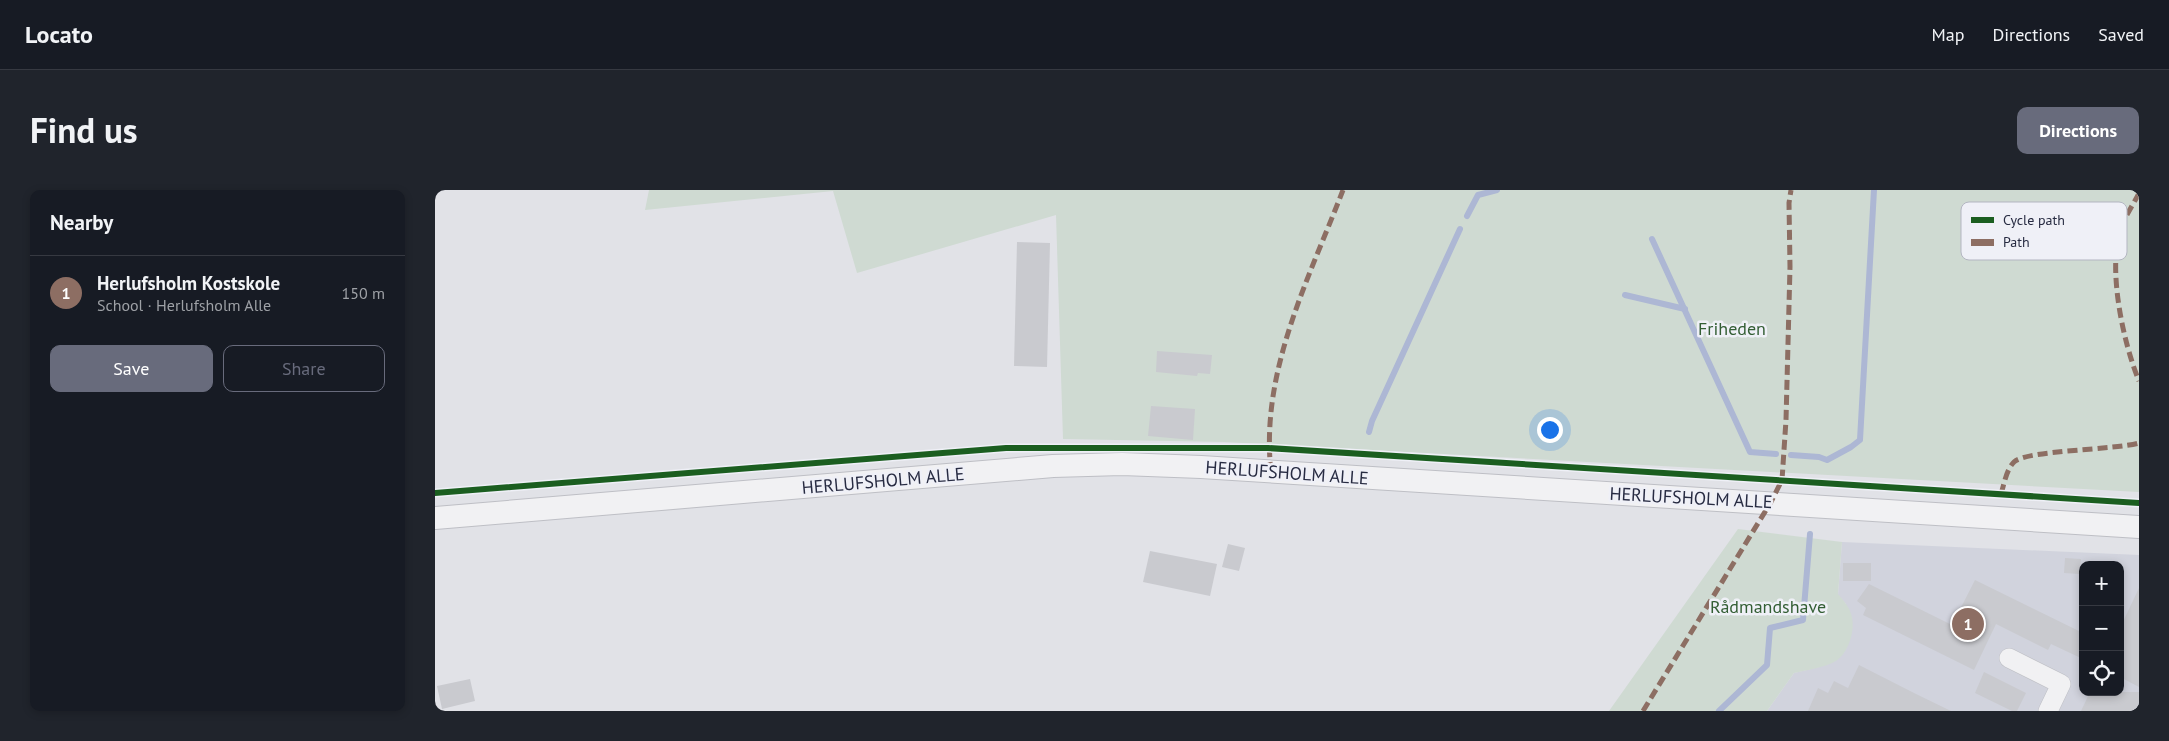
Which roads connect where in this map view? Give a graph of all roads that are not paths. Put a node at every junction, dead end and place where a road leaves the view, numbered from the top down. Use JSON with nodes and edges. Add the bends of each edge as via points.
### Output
{"nodes":[{"id":1,"x":435,"y":518,"type":"edge"},
{"id":2,"x":2139,"y":527,"type":"edge"},
{"id":3,"x":2009,"y":658,"type":"dead end"},
{"id":4,"x":2048,"y":711,"type":"edge"}],
"edges":[{"from":1,"to":2,"type":"street","name":"HERLUFSHOLM ALLE","via":[[1043,467],[1121,464]]},
{"from":3,"to":4,"type":"street","via":[[2061,684]]}]}
